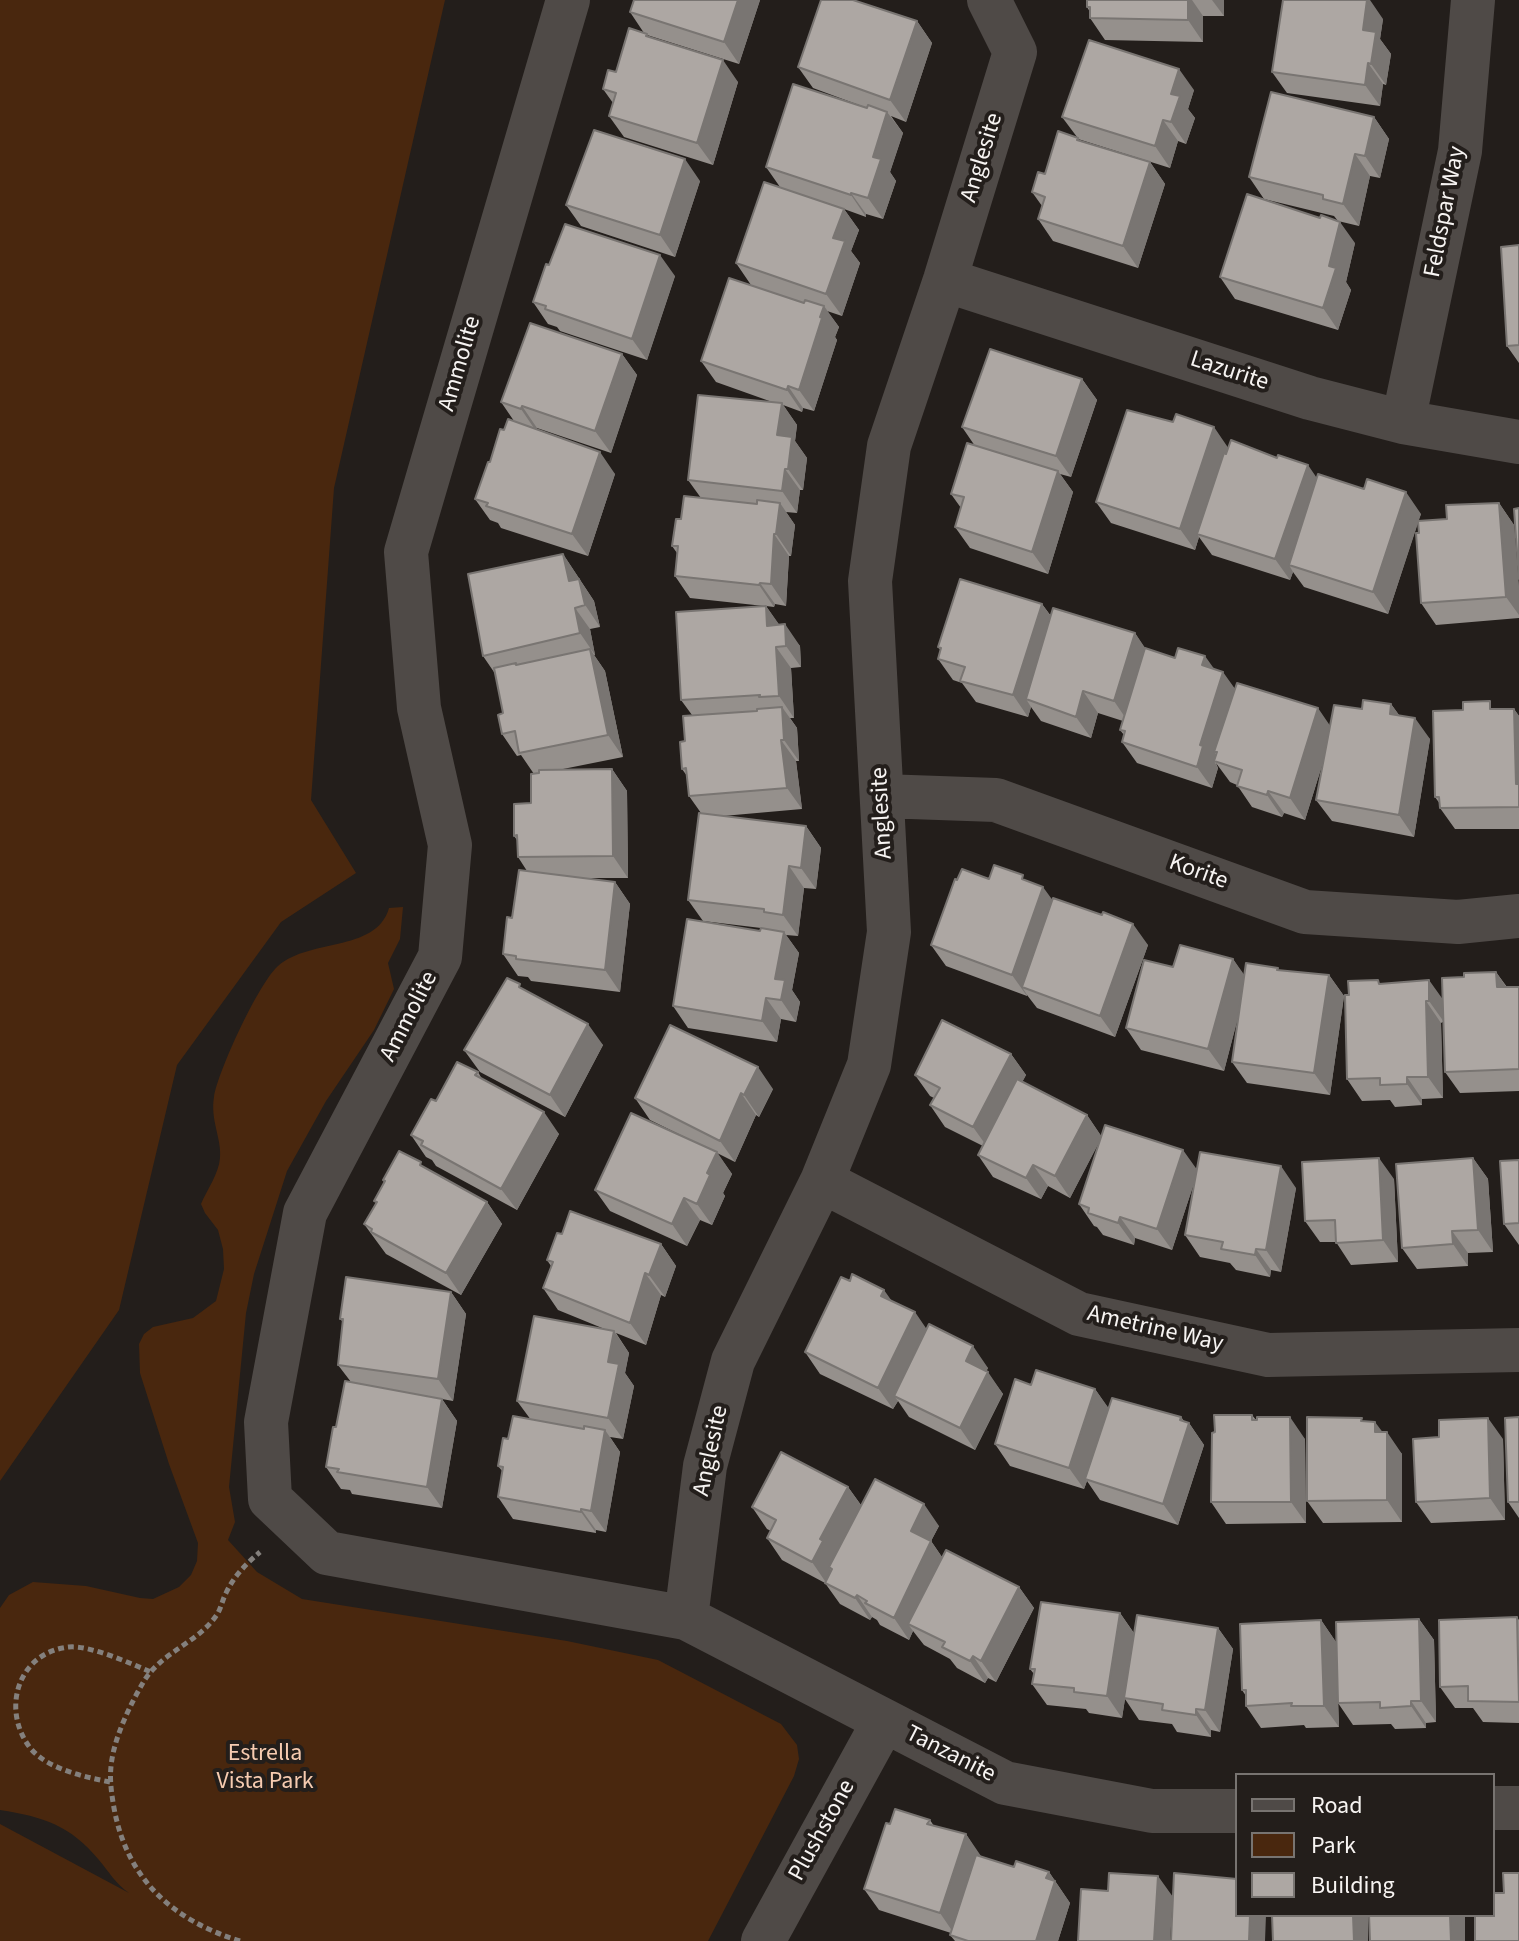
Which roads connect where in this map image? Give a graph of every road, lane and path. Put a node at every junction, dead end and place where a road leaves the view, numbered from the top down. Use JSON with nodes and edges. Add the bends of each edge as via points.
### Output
{"nodes":[{"id":1,"x":568,"y":0,"type":"edge"},
{"id":2,"x":989,"y":0,"type":"edge"},
{"id":3,"x":1473,"y":0,"type":"edge"},
{"id":4,"x":945,"y":280,"type":"junction"},
{"id":5,"x":1403,"y":422,"type":"junction"},
{"id":6,"x":1519,"y":442,"type":"edge"},
{"id":7,"x":882,"y":796,"type":"junction"},
{"id":8,"x":1519,"y":916,"type":"edge"},
{"id":9,"x":822,"y":1181,"type":"junction"},
{"id":10,"x":1519,"y":1350,"type":"edge"},
{"id":11,"x":293,"y":1521,"type":"junction"},
{"id":12,"x":686,"y":1618,"type":"junction"},
{"id":13,"x":151,"y":1672,"type":"junction"},
{"id":14,"x":884,"y":1721,"type":"junction"},
{"id":15,"x":110,"y":1782,"type":"junction"},
{"id":16,"x":1495,"y":1808,"type":"edge"},
{"id":17,"x":1519,"y":1808,"type":"edge"},
{"id":18,"x":1235,"y":1811,"type":"edge"},
{"id":19,"x":240,"y":1941,"type":"edge"},
{"id":20,"x":763,"y":1941,"type":"edge"}],
"edges":[{"from":1,"to":11,"type":"street","name":"Ammolite","via":[[406,552],[419,708],[450,845],[440,957],[305,1213],[266,1422],[270,1499]]},
{"from":2,"to":4,"type":"street","name":"Anglesite","via":[[1015,52]]},
{"from":3,"to":5,"type":"street","name":"Feldspar Way","via":[[1460,151]]},
{"from":4,"to":5,"type":"street","name":"Lazurite","via":[[1310,398]]},
{"from":4,"to":7,"type":"street","name":"Anglesite","via":[[889,446],[870,581]]},
{"from":5,"to":6,"type":"street","name":"Lazurite"},
{"from":7,"to":8,"type":"street","name":"Korite","via":[[996,800],[1305,912],[1458,922]]},
{"from":7,"to":9,"type":"street","name":"Anglesite","via":[[889,932],[869,1065]]},
{"from":9,"to":10,"type":"street","name":"Ametrine Way","via":[[1079,1314],[1268,1355]]},
{"from":9,"to":12,"type":"street","name":"Anglesite","via":[[733,1361],[705,1466]]},
{"from":11,"to":12,"type":"street","name":"Ammolite","via":[[327,1553]]},
{"from":11,"to":13,"type":"path","via":[[238,1572],[217,1615]]},
{"from":12,"to":14,"type":"street","name":"Tanzanite"},
{"from":13,"to":15,"type":"path","via":[[124,1724]]},
{"from":13,"to":15,"type":"path","via":[[72,1646],[45,1653],[21,1674],[13,1699],[18,1725],[31,1749],[52,1764]]},
{"from":14,"to":18,"type":"street","name":"Tanzanite","via":[[1005,1783],[1152,1811]]},
{"from":14,"to":20,"type":"street","name":"Plushstone"},
{"from":15,"to":19,"type":"path","via":[[126,1852],[147,1885],[182,1916]]},
{"from":16,"to":17,"type":"street"}]}
